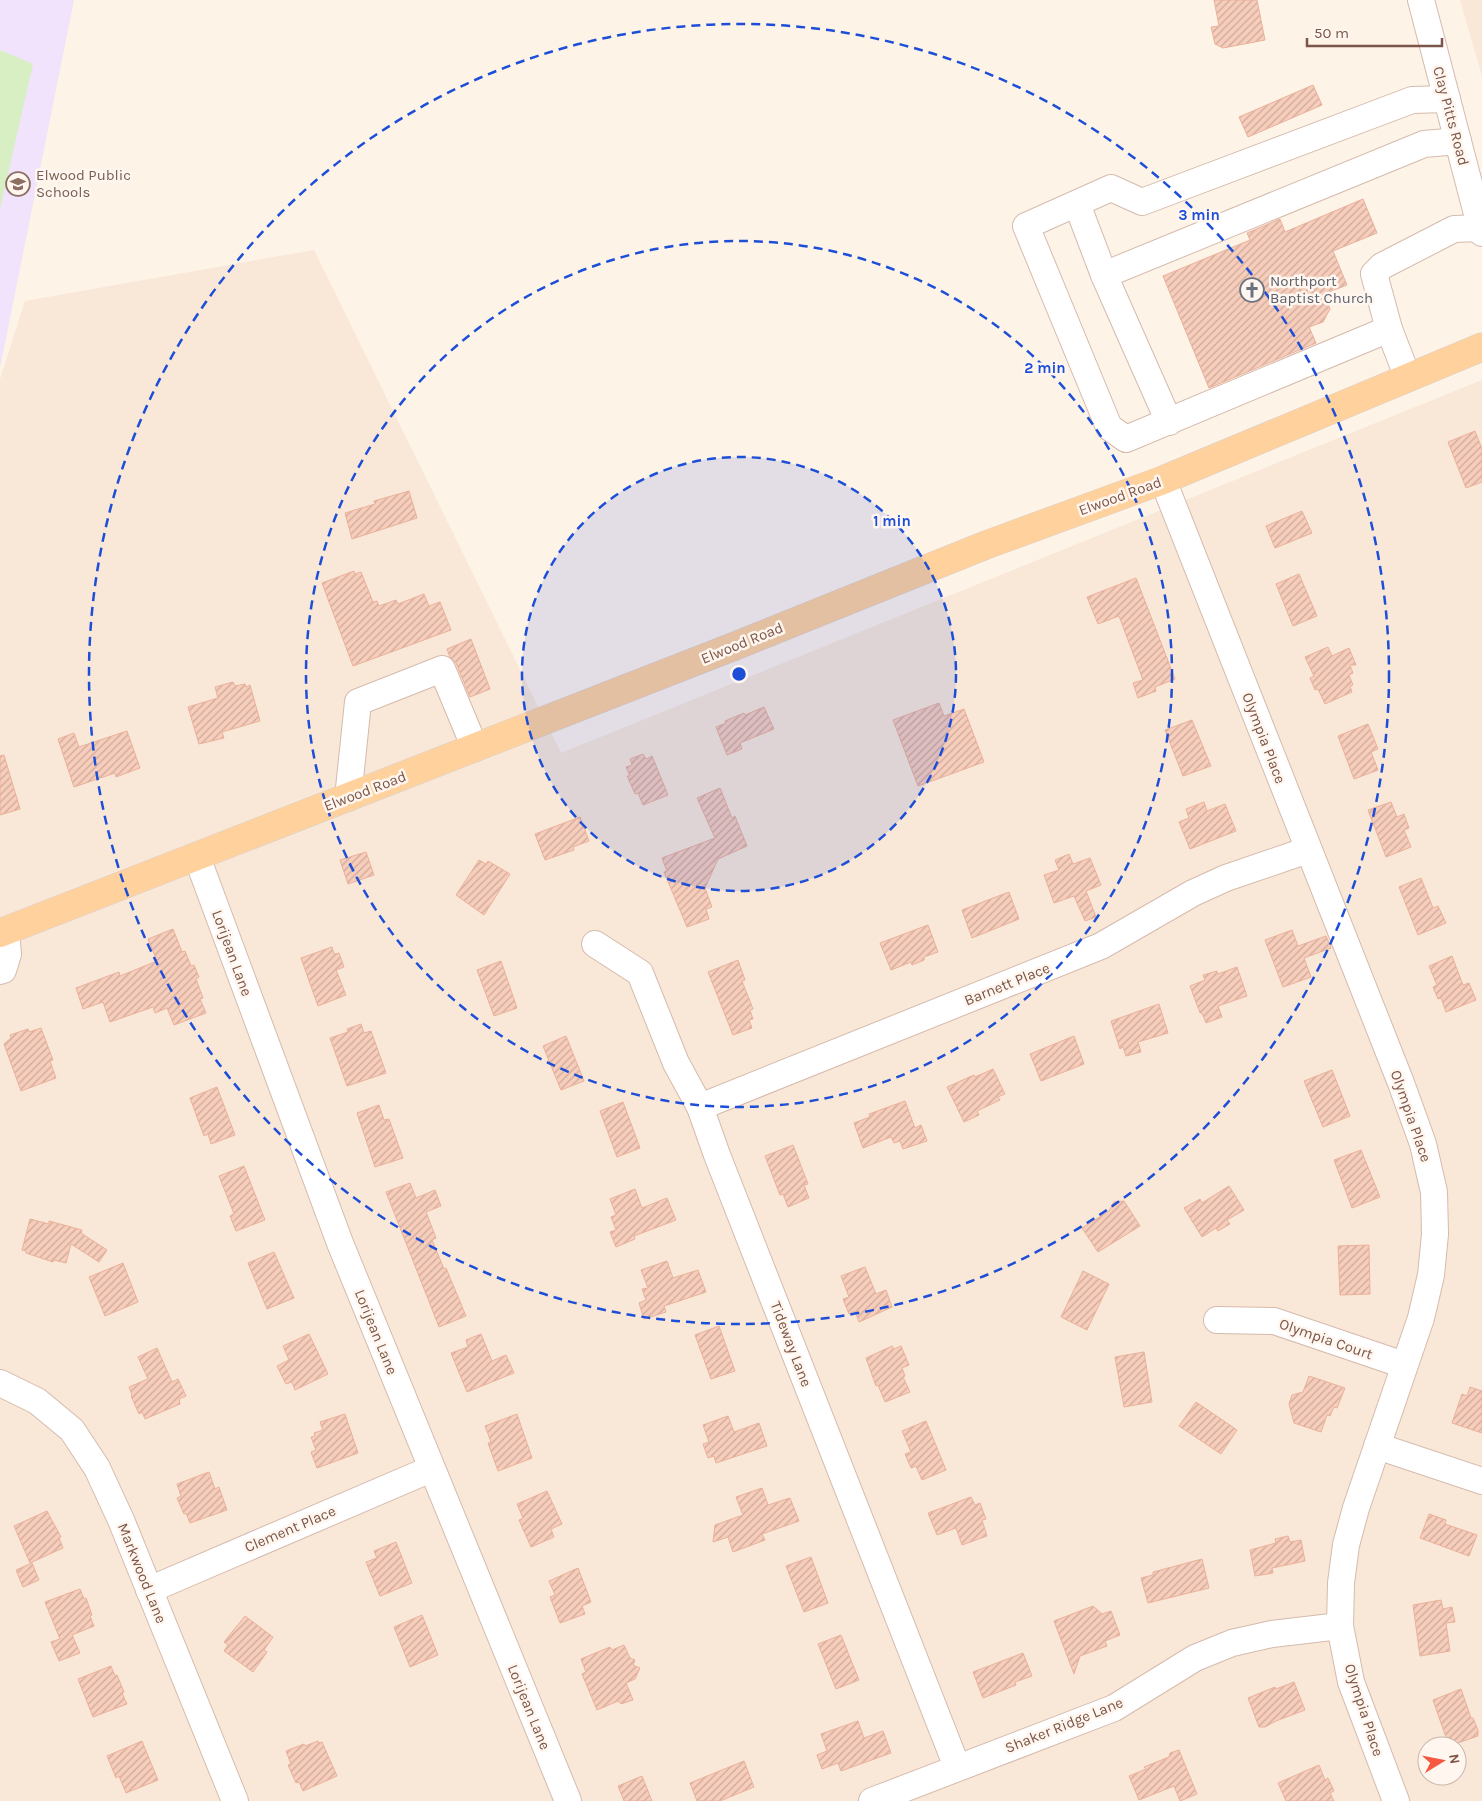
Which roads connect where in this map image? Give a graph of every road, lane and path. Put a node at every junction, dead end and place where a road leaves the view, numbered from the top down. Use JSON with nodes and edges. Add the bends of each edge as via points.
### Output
{"nodes":[{"id":1,"x":1421,"y":0,"type":"edge"},
{"id":2,"x":1447,"y":99,"type":"junction"},
{"id":3,"x":1458,"y":141,"type":"junction"},
{"id":4,"x":1077,"y":204,"type":"junction"},
{"id":5,"x":1481,"y":230,"type":"edge"},
{"id":6,"x":1104,"y":274,"type":"junction"},
{"id":7,"x":1389,"y":329,"type":"junction"},
{"id":8,"x":1482,"y":347,"type":"edge"},
{"id":9,"x":1408,"y":378,"type":"junction"},
{"id":10,"x":1169,"y":422,"type":"junction"},
{"id":11,"x":1163,"y":480,"type":"junction"},
{"id":12,"x":475,"y":748,"type":"junction"},
{"id":13,"x":348,"y":798,"type":"junction"},
{"id":14,"x":1308,"y":850,"type":"junction"},
{"id":15,"x":197,"y":857,"type":"junction"},
{"id":16,"x":3,"y":932,"type":"edge"},
{"id":17,"x":595,"y":944,"type":"dead end"},
{"id":18,"x":0,"y":971,"type":"edge"},
{"id":19,"x":700,"y":1107,"type":"junction"},
{"id":20,"x":1218,"y":1320,"type":"dead end"},
{"id":21,"x":1404,"y":1365,"type":"junction"},
{"id":22,"x":0,"y":1382,"type":"edge"},
{"id":23,"x":1377,"y":1446,"type":"junction"},
{"id":24,"x":431,"y":1469,"type":"junction"},
{"id":25,"x":1482,"y":1481,"type":"edge"},
{"id":26,"x":149,"y":1590,"type":"junction"},
{"id":27,"x":1340,"y":1626,"type":"junction"},
{"id":28,"x":957,"y":1767,"type":"junction"},
{"id":29,"x":235,"y":1801,"type":"edge"},
{"id":30,"x":568,"y":1801,"type":"edge"},
{"id":31,"x":872,"y":1801,"type":"edge"},
{"id":32,"x":1396,"y":1801,"type":"edge"}],
"edges":[{"from":1,"to":2,"type":"street","name":"Clay Pitts Road"},
{"from":2,"to":3,"type":"street","name":"Clay Pitts Road"},
{"from":2,"to":4,"type":"street","via":[[1412,100],[1142,202],[1111,188]]},
{"from":3,"to":5,"type":"street","name":"Clay Pitts Road"},
{"from":3,"to":6,"type":"street","via":[[1424,144]]},
{"from":4,"to":6,"type":"street"},
{"from":4,"to":10,"type":"street","via":[[1026,226],[1105,418],[1109,427],[1126,439]]},
{"from":5,"to":7,"type":"street","via":[[1454,229],[1382,266],[1374,274]]},
{"from":6,"to":10,"type":"street"},
{"from":7,"to":9,"type":"street"},
{"from":7,"to":10,"type":"street"},
{"from":8,"to":9,"type":"main road","name":"Elwood Road"},
{"from":9,"to":11,"type":"main road","name":"Elwood Road"},
{"from":11,"to":12,"type":"main road","name":"Elwood Road","via":[[986,545]]},
{"from":11,"to":14,"type":"street","name":"Olympia Place"},
{"from":12,"to":13,"type":"main road","name":"Elwood Road"},
{"from":12,"to":13,"type":"street","via":[[442,669],[358,702]]},
{"from":13,"to":15,"type":"main road","name":"Elwood Road"},
{"from":14,"to":19,"type":"street","name":"Barnett Place","via":[[1193,893],[1102,946]]},
{"from":14,"to":21,"type":"street","name":"Olympia Place","via":[[1404,1092],[1423,1144],[1434,1192],[1435,1234],[1431,1275],[1421,1318]]},
{"from":15,"to":16,"type":"main road","name":"Elwood Road"},
{"from":15,"to":24,"type":"street","name":"Lorijean Lane","via":[[336,1234]]},
{"from":16,"to":18,"type":"street","via":[[8,954]]},
{"from":17,"to":19,"type":"street","name":"Tideway Lane","via":[[640,972],[676,1063]]},
{"from":19,"to":28,"type":"street","name":"Tideway Lane"},
{"from":20,"to":21,"type":"street","name":"Olympia Court","via":[[1274,1321]]},
{"from":21,"to":23,"type":"street","name":"Olympia Place"},
{"from":22,"to":26,"type":"street","name":"Markwood Lane","via":[[37,1401],[72,1430],[96,1468]]},
{"from":23,"to":25,"type":"street"},
{"from":23,"to":27,"type":"street","name":"Olympia Place","via":[[1346,1545]]},
{"from":24,"to":26,"type":"street","name":"Clement Place"},
{"from":24,"to":30,"type":"street","name":"Lorijean Lane"},
{"from":26,"to":29,"type":"street","name":"Markwood Lane"},
{"from":27,"to":28,"type":"street","name":"Shaker Ridge Lane","via":[[1272,1634],[1232,1643],[1195,1658],[1114,1708]]},
{"from":27,"to":32,"type":"street","name":"Olympia Place","via":[[1351,1682]]},
{"from":28,"to":31,"type":"street","name":"Shaker Ridge Lane"}]}
